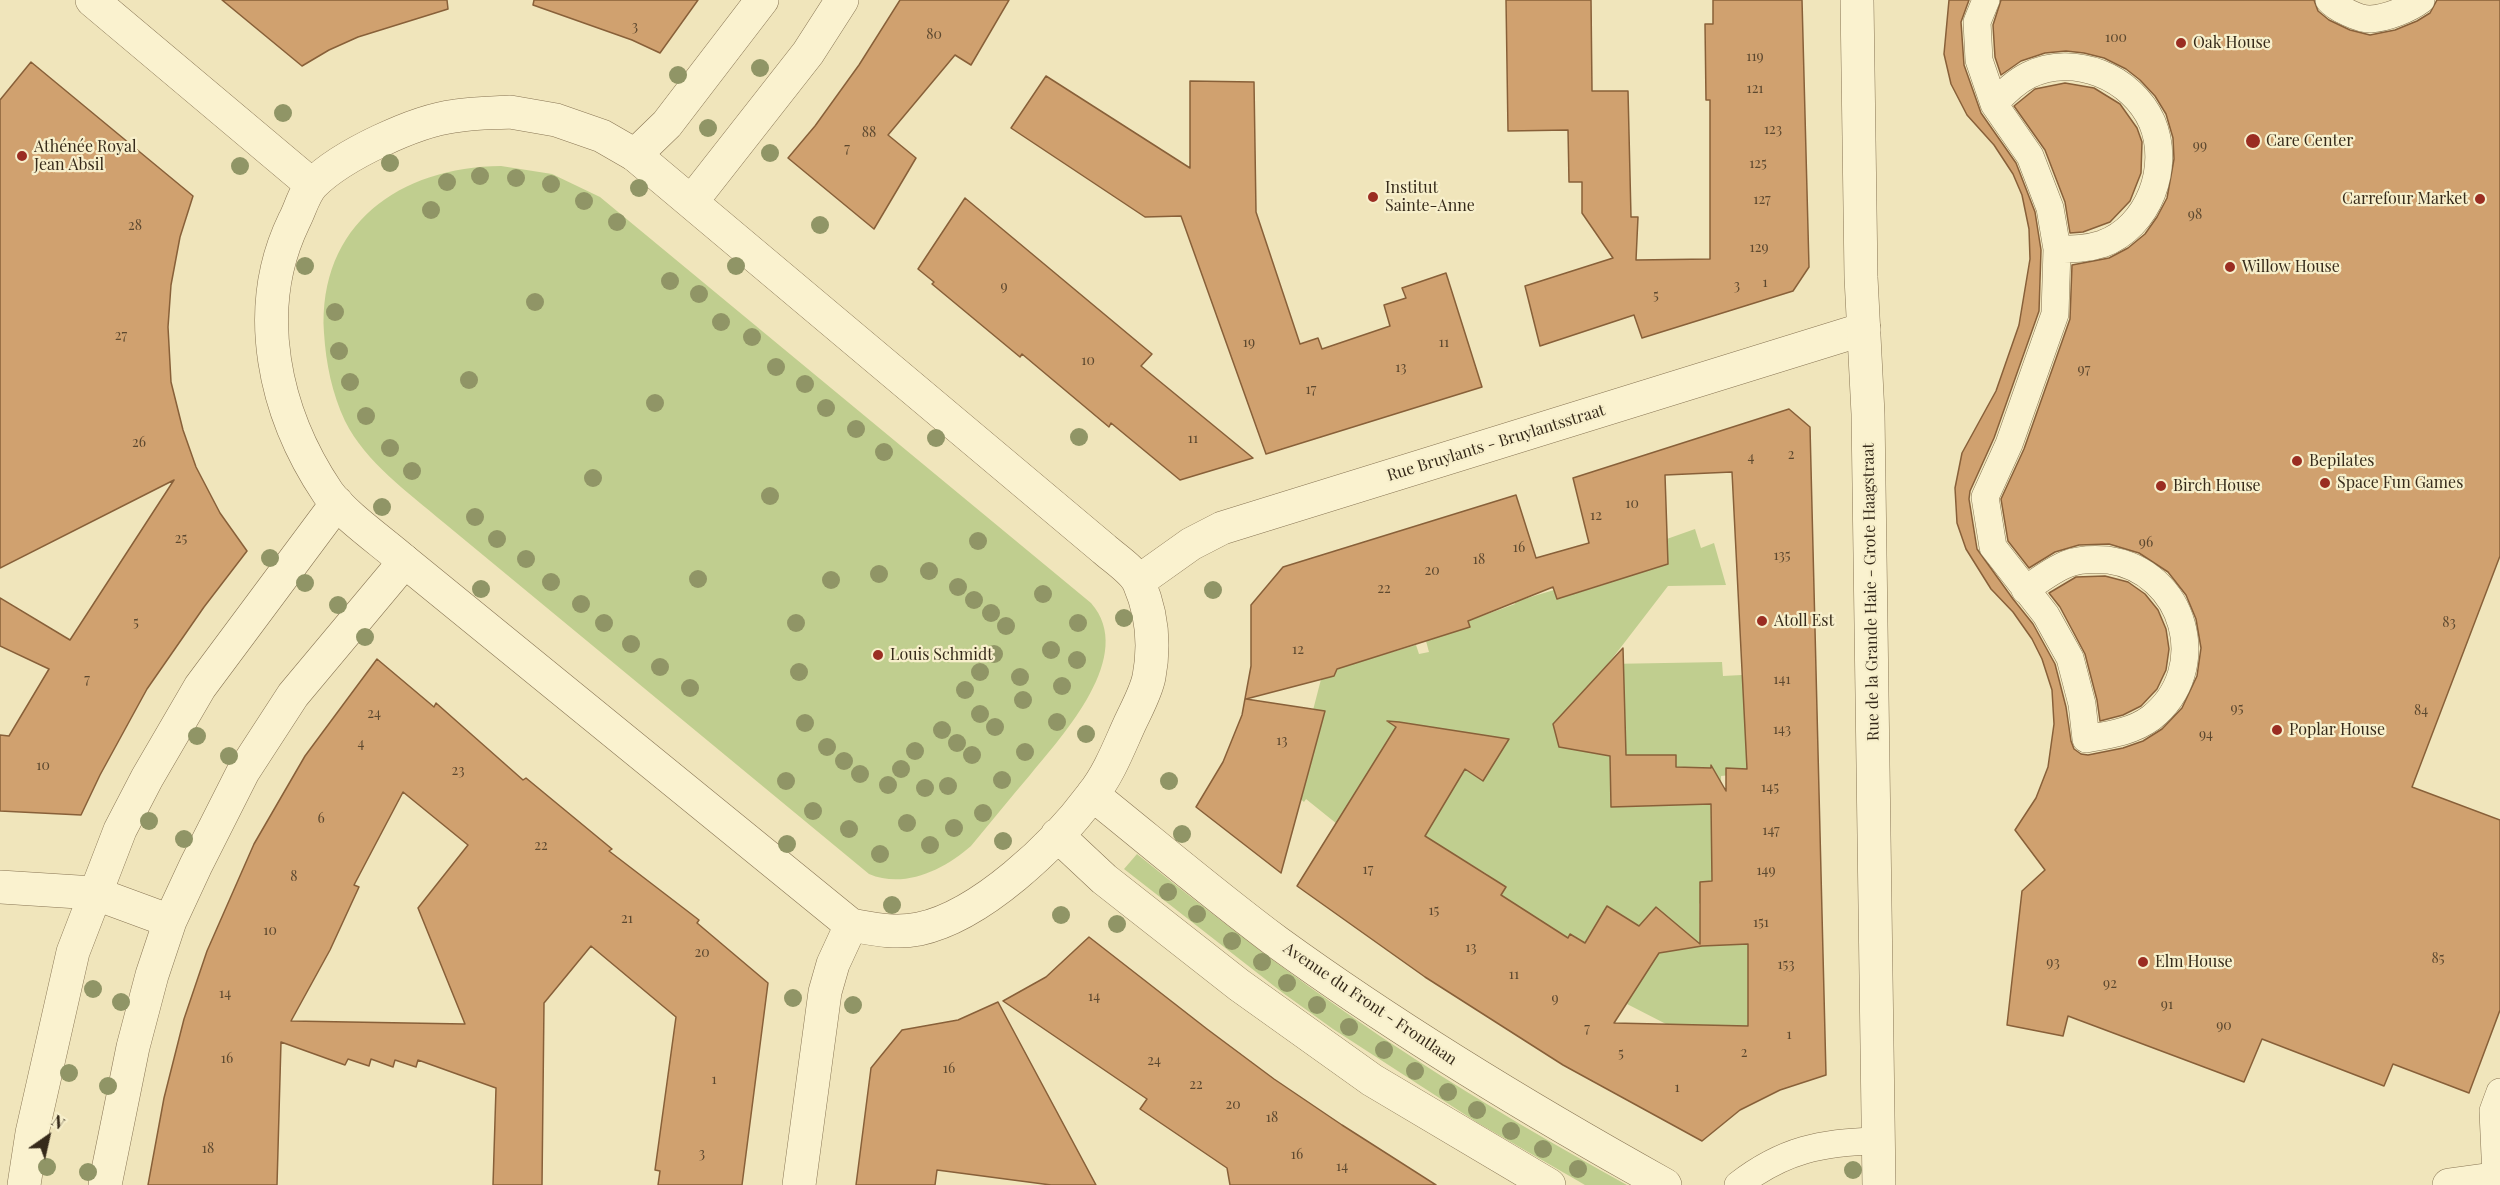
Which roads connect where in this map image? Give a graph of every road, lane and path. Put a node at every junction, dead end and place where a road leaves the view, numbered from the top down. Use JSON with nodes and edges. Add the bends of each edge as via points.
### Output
{"nodes":[{"id":1,"x":92,"y":0,"type":"edge"},
{"id":2,"x":762,"y":0,"type":"edge"},
{"id":3,"x":842,"y":0,"type":"edge"},
{"id":4,"x":1857,"y":0,"type":"edge"},
{"id":5,"x":1986,"y":0,"type":"edge"},
{"id":6,"x":2329,"y":0,"type":"edge"},
{"id":7,"x":2421,"y":0,"type":"edge"},
{"id":8,"x":1994,"y":104,"type":"junction"},
{"id":9,"x":635,"y":155,"type":"junction"},
{"id":10,"x":312,"y":185,"type":"junction"},
{"id":11,"x":692,"y":201,"type":"junction"},
{"id":12,"x":2057,"y":249,"type":"junction"},
{"id":13,"x":1864,"y":328,"type":"junction"},
{"id":14,"x":337,"y":503,"type":"junction"},
{"id":15,"x":403,"y":560,"type":"junction"},
{"id":16,"x":1139,"y":581,"type":"junction"},
{"id":17,"x":2025,"y":590,"type":"junction"},
{"id":18,"x":1093,"y":795,"type":"junction"},
{"id":19,"x":1057,"y":835,"type":"junction"},
{"id":20,"x":0,"y":887,"type":"edge"},
{"id":21,"x":94,"y":893,"type":"junction"},
{"id":22,"x":170,"y":921,"type":"junction"},
{"id":23,"x":851,"y":925,"type":"junction"},
{"id":24,"x":2500,"y":1092,"type":"edge"},
{"id":25,"x":1878,"y":1141,"type":"junction"},
{"id":26,"x":2497,"y":1180,"type":"edge"},
{"id":27,"x":24,"y":1185,"type":"edge"},
{"id":28,"x":105,"y":1185,"type":"edge"},
{"id":29,"x":799,"y":1185,"type":"edge"},
{"id":30,"x":1550,"y":1185,"type":"edge"},
{"id":31,"x":1665,"y":1185,"type":"edge"},
{"id":32,"x":1738,"y":1185,"type":"edge"},
{"id":33,"x":1879,"y":1185,"type":"edge"},
{"id":34,"x":2450,"y":1185,"type":"edge"}],
"edges":[{"from":1,"to":10,"type":"street"},
{"from":2,"to":9,"type":"street","via":[[667,124]]},
{"from":3,"to":11,"type":"street","via":[[808,53]]},
{"from":4,"to":13,"type":"street","name":"Rue de la Grande Haie - Grote Haagstraat"},
{"from":5,"to":8,"type":"lane","via":[[1977,22],[1979,60]]},
{"from":6,"to":7,"type":"lane","via":[[2336,8],[2370,20]]},
{"from":8,"to":12,"type":"lane","via":[[2030,156],[2050,208]]},
{"from":8,"to":12,"type":"lane","via":[[2031,75],[2054,68],[2078,68],[2101,73],[2122,85],[2152,122],[2159,170],[2153,193],[2141,213],[2125,231],[2104,243],[2081,249]]},
{"from":9,"to":10,"type":"street","via":[[602,136],[556,120],[510,112],[454,116],[403,131],[347,159]]},
{"from":9,"to":11,"type":"street"},
{"from":10,"to":14,"type":"street","via":[[278,265],[273,298],[275,374],[286,412],[307,457]]},
{"from":11,"to":16,"type":"street"},
{"from":12,"to":17,"type":"lane","via":[[2055,314],[2009,444],[1984,497],[1993,547]]},
{"from":13,"to":16,"type":"street","name":"Rue Bruylants - Bruylantsstraat","via":[[1222,528],[1191,544]]},
{"from":13,"to":25,"type":"street","name":"Rue de la Grande Haie - Grote Haagstraat","via":[[1870,496]]},
{"from":14,"to":15,"type":"street"},
{"from":14,"to":21,"type":"street","via":[[200,687],[141,788]]},
{"from":15,"to":22,"type":"street","via":[[293,695],[243,772]]},
{"from":15,"to":23,"type":"street"},
{"from":16,"to":18,"type":"street","via":[[1151,620],[1149,678]]},
{"from":17,"to":17,"type":"lane","via":[[2046,615],[2070,658],[2086,739],[2126,731],[2150,718],[2170,699],[2182,674],[2186,646],[2181,618],[2168,594],[2148,575],[2124,562],[2096,559],[2069,563]]},
{"from":18,"to":19,"type":"street"},
{"from":18,"to":31,"type":"street","name":"Avenue du Front - Frontlaan","via":[[1277,941],[1405,1031],[1557,1125]]},
{"from":19,"to":23,"type":"street","via":[[996,891],[945,921],[892,932]]},
{"from":19,"to":30,"type":"street","via":[[1104,879],[1239,985],[1372,1080]]},
{"from":20,"to":21,"type":"street"},
{"from":21,"to":22,"type":"street"},
{"from":21,"to":27,"type":"street","via":[[72,952]]},
{"from":22,"to":28,"type":"street","via":[[133,1047]]},
{"from":23,"to":29,"type":"street","via":[[833,963],[825,992]]},
{"from":24,"to":26,"type":"lane","via":[[2493,1111]]},
{"from":25,"to":32,"type":"lane","via":[[1833,1143],[1800,1151],[1764,1165]]},
{"from":25,"to":33,"type":"street","name":"Rue de la Grande Haie - Grote Haagstraat"},
{"from":26,"to":34,"type":"street"}]}
